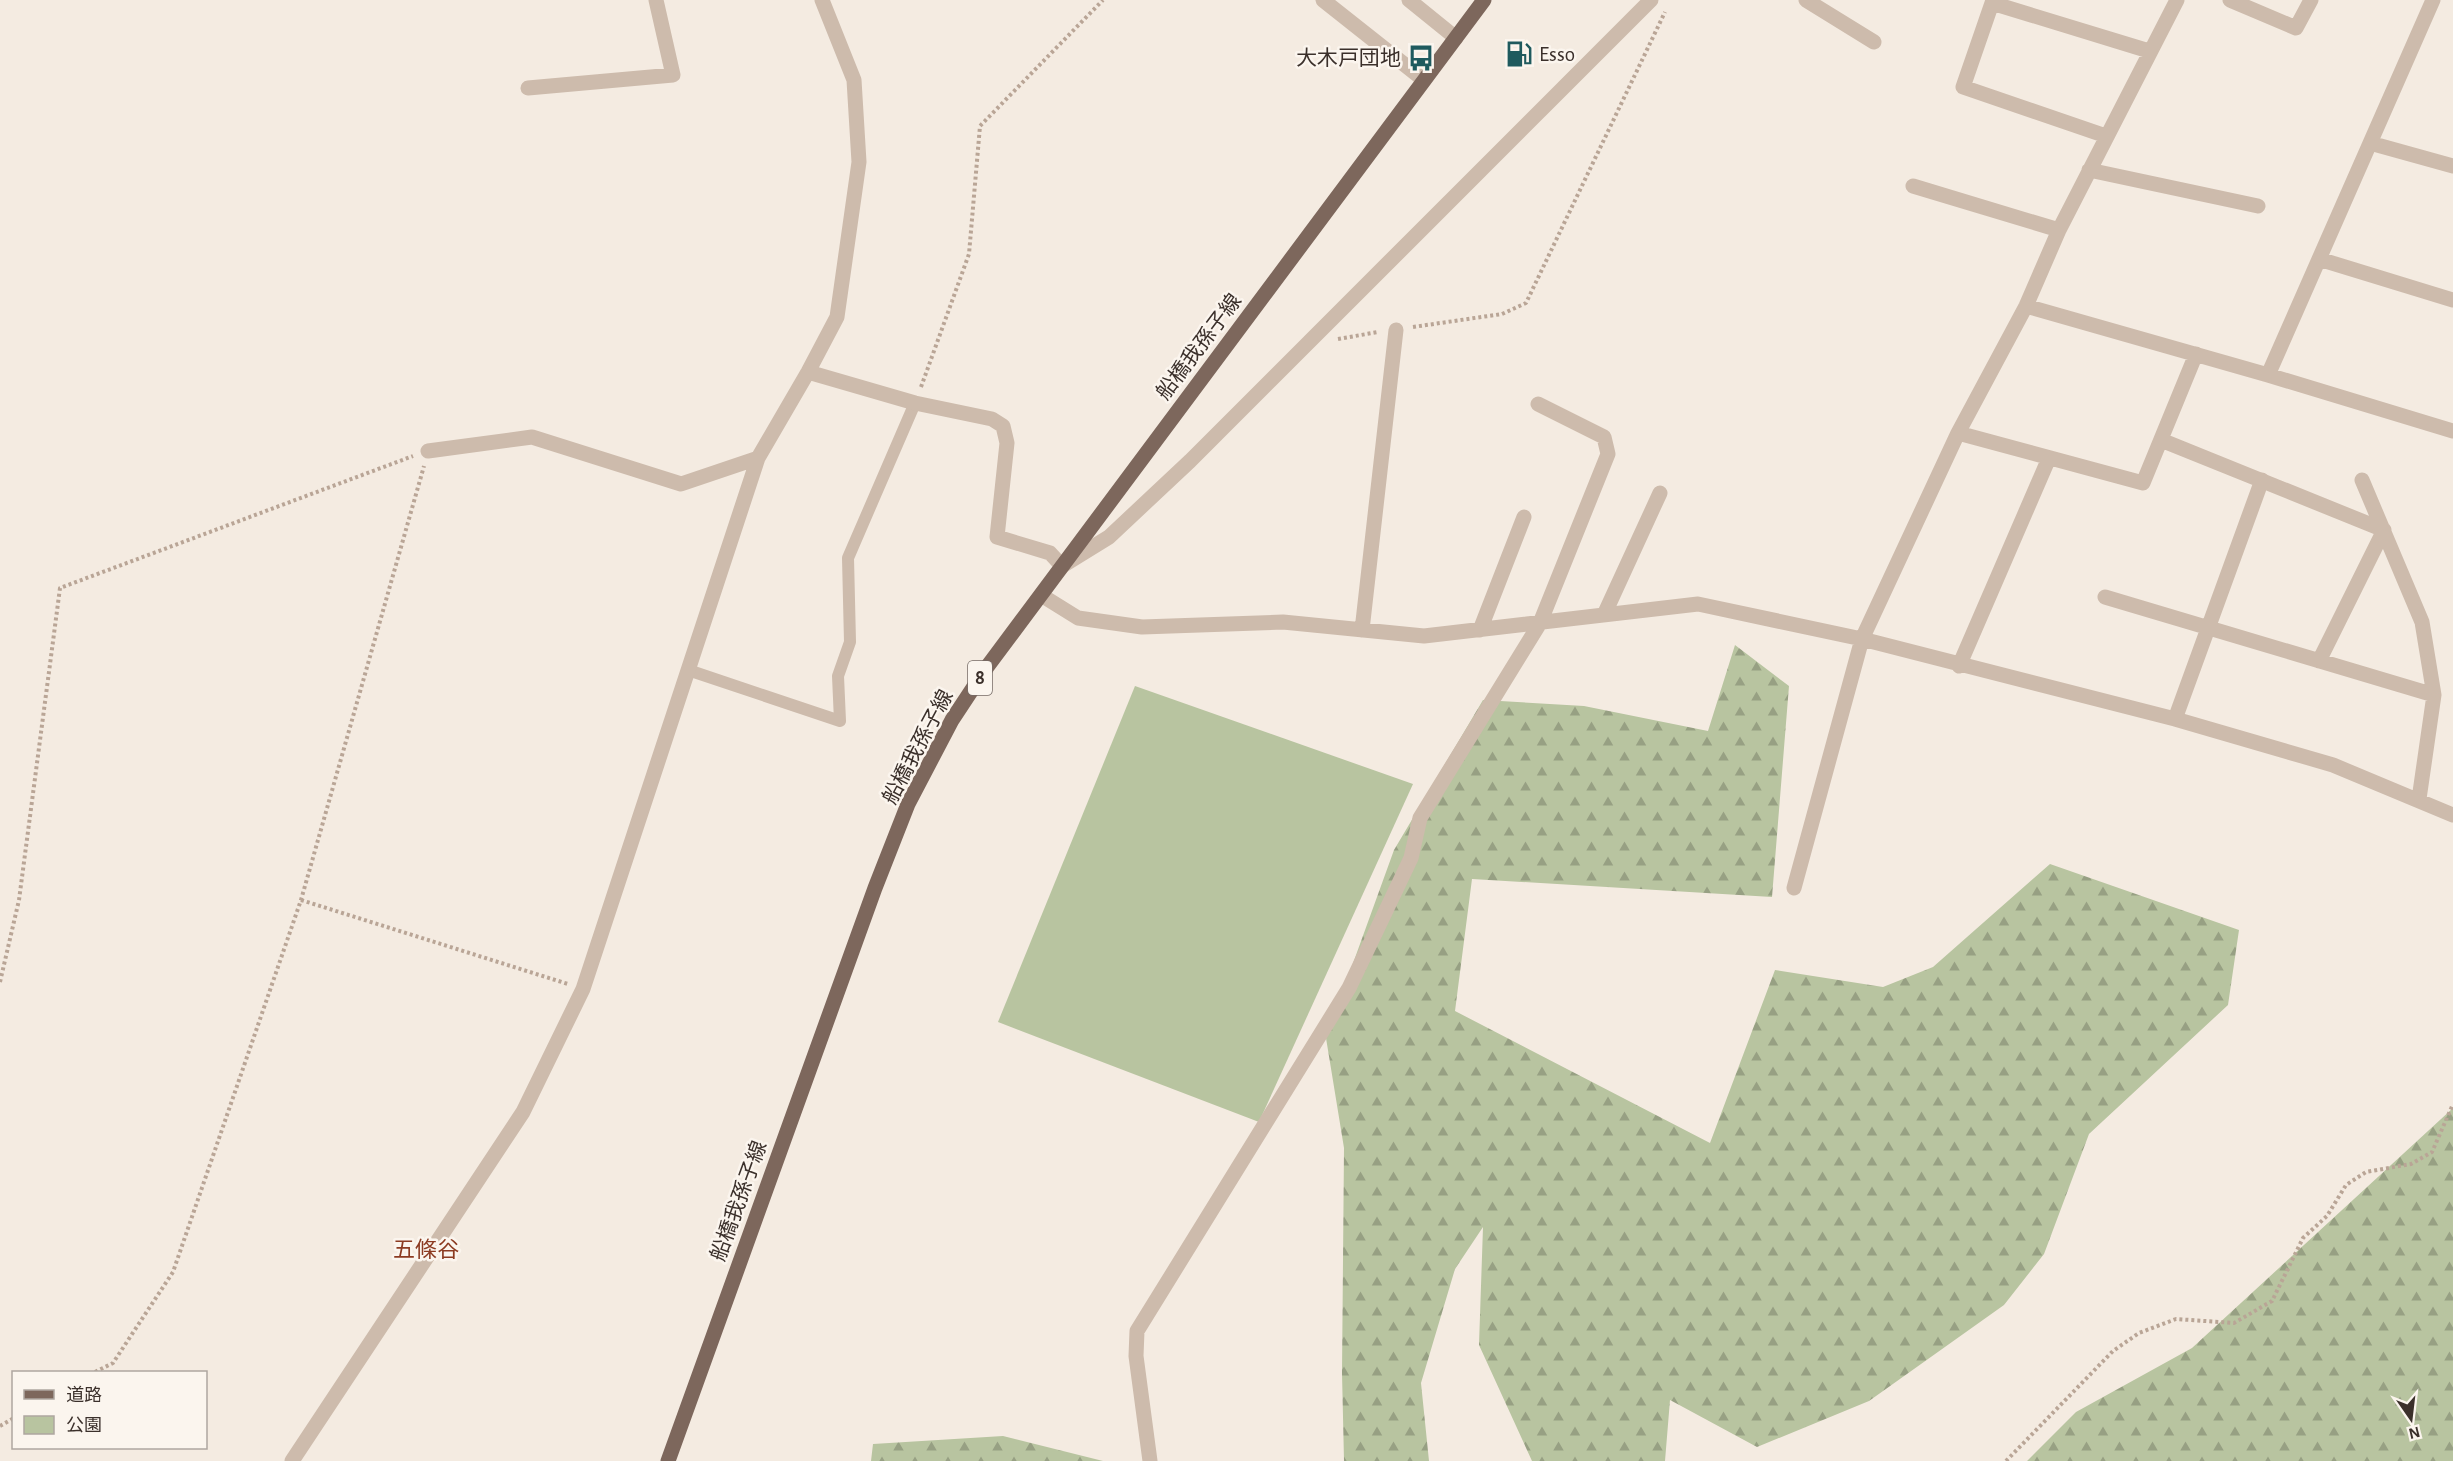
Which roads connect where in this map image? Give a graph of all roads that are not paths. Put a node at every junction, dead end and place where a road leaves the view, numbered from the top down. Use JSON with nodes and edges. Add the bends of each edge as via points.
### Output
{"nodes":[{"id":1,"x":656,"y":0,"type":"edge"},
{"id":2,"x":822,"y":0,"type":"edge"},
{"id":3,"x":1323,"y":0,"type":"edge"},
{"id":4,"x":1409,"y":0,"type":"edge"},
{"id":5,"x":1484,"y":0,"type":"edge"},
{"id":6,"x":1651,"y":0,"type":"edge"},
{"id":7,"x":1806,"y":0,"type":"edge"},
{"id":8,"x":2177,"y":0,"type":"edge"},
{"id":9,"x":2230,"y":0,"type":"edge"},
{"id":10,"x":2311,"y":0,"type":"edge"},
{"id":11,"x":2433,"y":0,"type":"edge"},
{"id":12,"x":1456,"y":38,"type":"junction"},
{"id":13,"x":1874,"y":42,"type":"dead end"},
{"id":14,"x":2149,"y":51,"type":"junction"},
{"id":15,"x":1424,"y":80,"type":"junction"},
{"id":16,"x":528,"y":88,"type":"dead end"},
{"id":17,"x":2106,"y":136,"type":"junction"},
{"id":18,"x":2370,"y":142,"type":"junction"},
{"id":19,"x":2453,"y":166,"type":"edge"},
{"id":20,"x":2089,"y":170,"type":"junction"},
{"id":21,"x":1913,"y":186,"type":"dead end"},
{"id":22,"x":2258,"y":206,"type":"dead end"},
{"id":23,"x":2059,"y":230,"type":"junction"},
{"id":24,"x":2319,"y":259,"type":"junction"},
{"id":25,"x":2453,"y":300,"type":"edge"},
{"id":26,"x":2026,"y":306,"type":"junction"},
{"id":27,"x":1396,"y":330,"type":"road end"},
{"id":28,"x":2196,"y":354,"type":"junction"},
{"id":29,"x":808,"y":372,"type":"junction"},
{"id":30,"x":2268,"y":375,"type":"junction"},
{"id":31,"x":915,"y":402,"type":"junction"},
{"id":32,"x":1538,"y":404,"type":"dead end"},
{"id":33,"x":2453,"y":431,"type":"edge"},
{"id":34,"x":1958,"y":433,"type":"junction"},
{"id":35,"x":2161,"y":440,"type":"junction"},
{"id":36,"x":428,"y":451,"type":"road end"},
{"id":37,"x":758,"y":458,"type":"junction"},
{"id":38,"x":2049,"y":458,"type":"junction"},
{"id":39,"x":2262,"y":480,"type":"junction"},
{"id":40,"x":2362,"y":480,"type":"dead end"},
{"id":41,"x":1660,"y":493,"type":"dead end"},
{"id":42,"x":1524,"y":517,"type":"dead end"},
{"id":43,"x":2384,"y":530,"type":"junction"},
{"id":44,"x":1062,"y":566,"type":"junction"},
{"id":45,"x":1041,"y":595,"type":"junction"},
{"id":46,"x":2105,"y":597,"type":"dead end"},
{"id":47,"x":1604,"y":615,"type":"junction"},
{"id":48,"x":1540,"y":623,"type":"junction"},
{"id":49,"x":2206,"y":627,"type":"junction"},
{"id":50,"x":1362,"y":630,"type":"junction"},
{"id":51,"x":1480,"y":630,"type":"junction"},
{"id":52,"x":1862,"y":639,"type":"junction"},
{"id":53,"x":2319,"y":661,"type":"junction"},
{"id":54,"x":1959,"y":666,"type":"junction"},
{"id":55,"x":688,"y":670,"type":"junction"},
{"id":56,"x":2434,"y":695,"type":"junction"},
{"id":57,"x":2175,"y":719,"type":"junction"},
{"id":58,"x":2419,"y":799,"type":"junction"},
{"id":59,"x":2453,"y":815,"type":"edge"},
{"id":60,"x":1794,"y":888,"type":"dead end"},
{"id":61,"x":292,"y":1461,"type":"edge"},
{"id":62,"x":668,"y":1461,"type":"edge"},
{"id":63,"x":1150,"y":1461,"type":"edge"}],
"edges":[{"from":1,"to":16,"type":"street","via":[[673,75]]},
{"from":2,"to":29,"type":"street","via":[[854,80],[859,162],[837,317]]},
{"from":3,"to":15,"type":"street"},
{"from":4,"to":12,"type":"street"},
{"from":5,"to":12,"type":"main road","name":"船橋我孫子線","number":"8"},
{"from":6,"to":44,"type":"street","via":[[1190,461],[1109,537]]},
{"from":7,"to":13,"type":"street"},
{"from":8,"to":14,"type":"street"},
{"from":9,"to":10,"type":"street","via":[[2295,28]]},
{"from":11,"to":18,"type":"street"},
{"from":12,"to":15,"type":"main road","name":"船橋我孫子線","number":"8"},
{"from":14,"to":17,"type":"street"},
{"from":14,"to":17,"type":"street","via":[[1992,3],[1963,87]]},
{"from":15,"to":44,"type":"main road","name":"船橋我孫子線","number":"8"},
{"from":17,"to":20,"type":"street"},
{"from":18,"to":19,"type":"street"},
{"from":18,"to":24,"type":"street"},
{"from":20,"to":22,"type":"street"},
{"from":20,"to":23,"type":"street"},
{"from":21,"to":23,"type":"street"},
{"from":23,"to":26,"type":"street"},
{"from":24,"to":25,"type":"street"},
{"from":24,"to":30,"type":"street"},
{"from":26,"to":28,"type":"street"},
{"from":26,"to":34,"type":"street"},
{"from":27,"to":50,"type":"street"},
{"from":28,"to":30,"type":"street"},
{"from":28,"to":35,"type":"street"},
{"from":29,"to":31,"type":"street"},
{"from":29,"to":37,"type":"street"},
{"from":30,"to":33,"type":"street"},
{"from":31,"to":44,"type":"street","via":[[992,419],[1003,426],[1007,443],[997,537],[1050,553]]},
{"from":31,"to":55,"type":"lane","via":[[848,558],[850,642],[838,676],[840,721]]},
{"from":32,"to":48,"type":"street","via":[[1604,437],[1608,454]]},
{"from":34,"to":38,"type":"street"},
{"from":34,"to":52,"type":"street"},
{"from":35,"to":38,"type":"street","via":[[2144,483]]},
{"from":35,"to":39,"type":"street"},
{"from":36,"to":37,"type":"street","via":[[532,437],[681,484]]},
{"from":37,"to":55,"type":"street"},
{"from":38,"to":54,"type":"street"},
{"from":39,"to":43,"type":"street"},
{"from":39,"to":49,"type":"street"},
{"from":40,"to":43,"type":"street"},
{"from":41,"to":47,"type":"street"},
{"from":42,"to":51,"type":"street"},
{"from":43,"to":53,"type":"street"},
{"from":43,"to":56,"type":"street","via":[[2422,622]]},
{"from":44,"to":45,"type":"main road","name":"船橋我孫子線","number":"8"},
{"from":45,"to":50,"type":"street","via":[[1078,618],[1142,627],[1283,622]]},
{"from":45,"to":62,"type":"main road","name":"船橋我孫子線","number":"8","via":[[952,720],[908,804],[837,988]]},
{"from":46,"to":49,"type":"street"},
{"from":47,"to":48,"type":"street"},
{"from":47,"to":52,"type":"street","via":[[1698,604]]},
{"from":48,"to":51,"type":"street"},
{"from":48,"to":63,"type":"street","via":[[1420,818],[1411,858],[1349,988],[1137,1331],[1136,1356]]},
{"from":49,"to":53,"type":"street"},
{"from":49,"to":57,"type":"street"},
{"from":50,"to":51,"type":"street","via":[[1424,636]]},
{"from":52,"to":54,"type":"street"},
{"from":52,"to":60,"type":"street"},
{"from":53,"to":56,"type":"street"},
{"from":54,"to":57,"type":"street"},
{"from":55,"to":61,"type":"street","via":[[583,989],[523,1112]]},
{"from":56,"to":58,"type":"street"},
{"from":57,"to":58,"type":"street","via":[[2333,765]]},
{"from":58,"to":59,"type":"street"}]}
